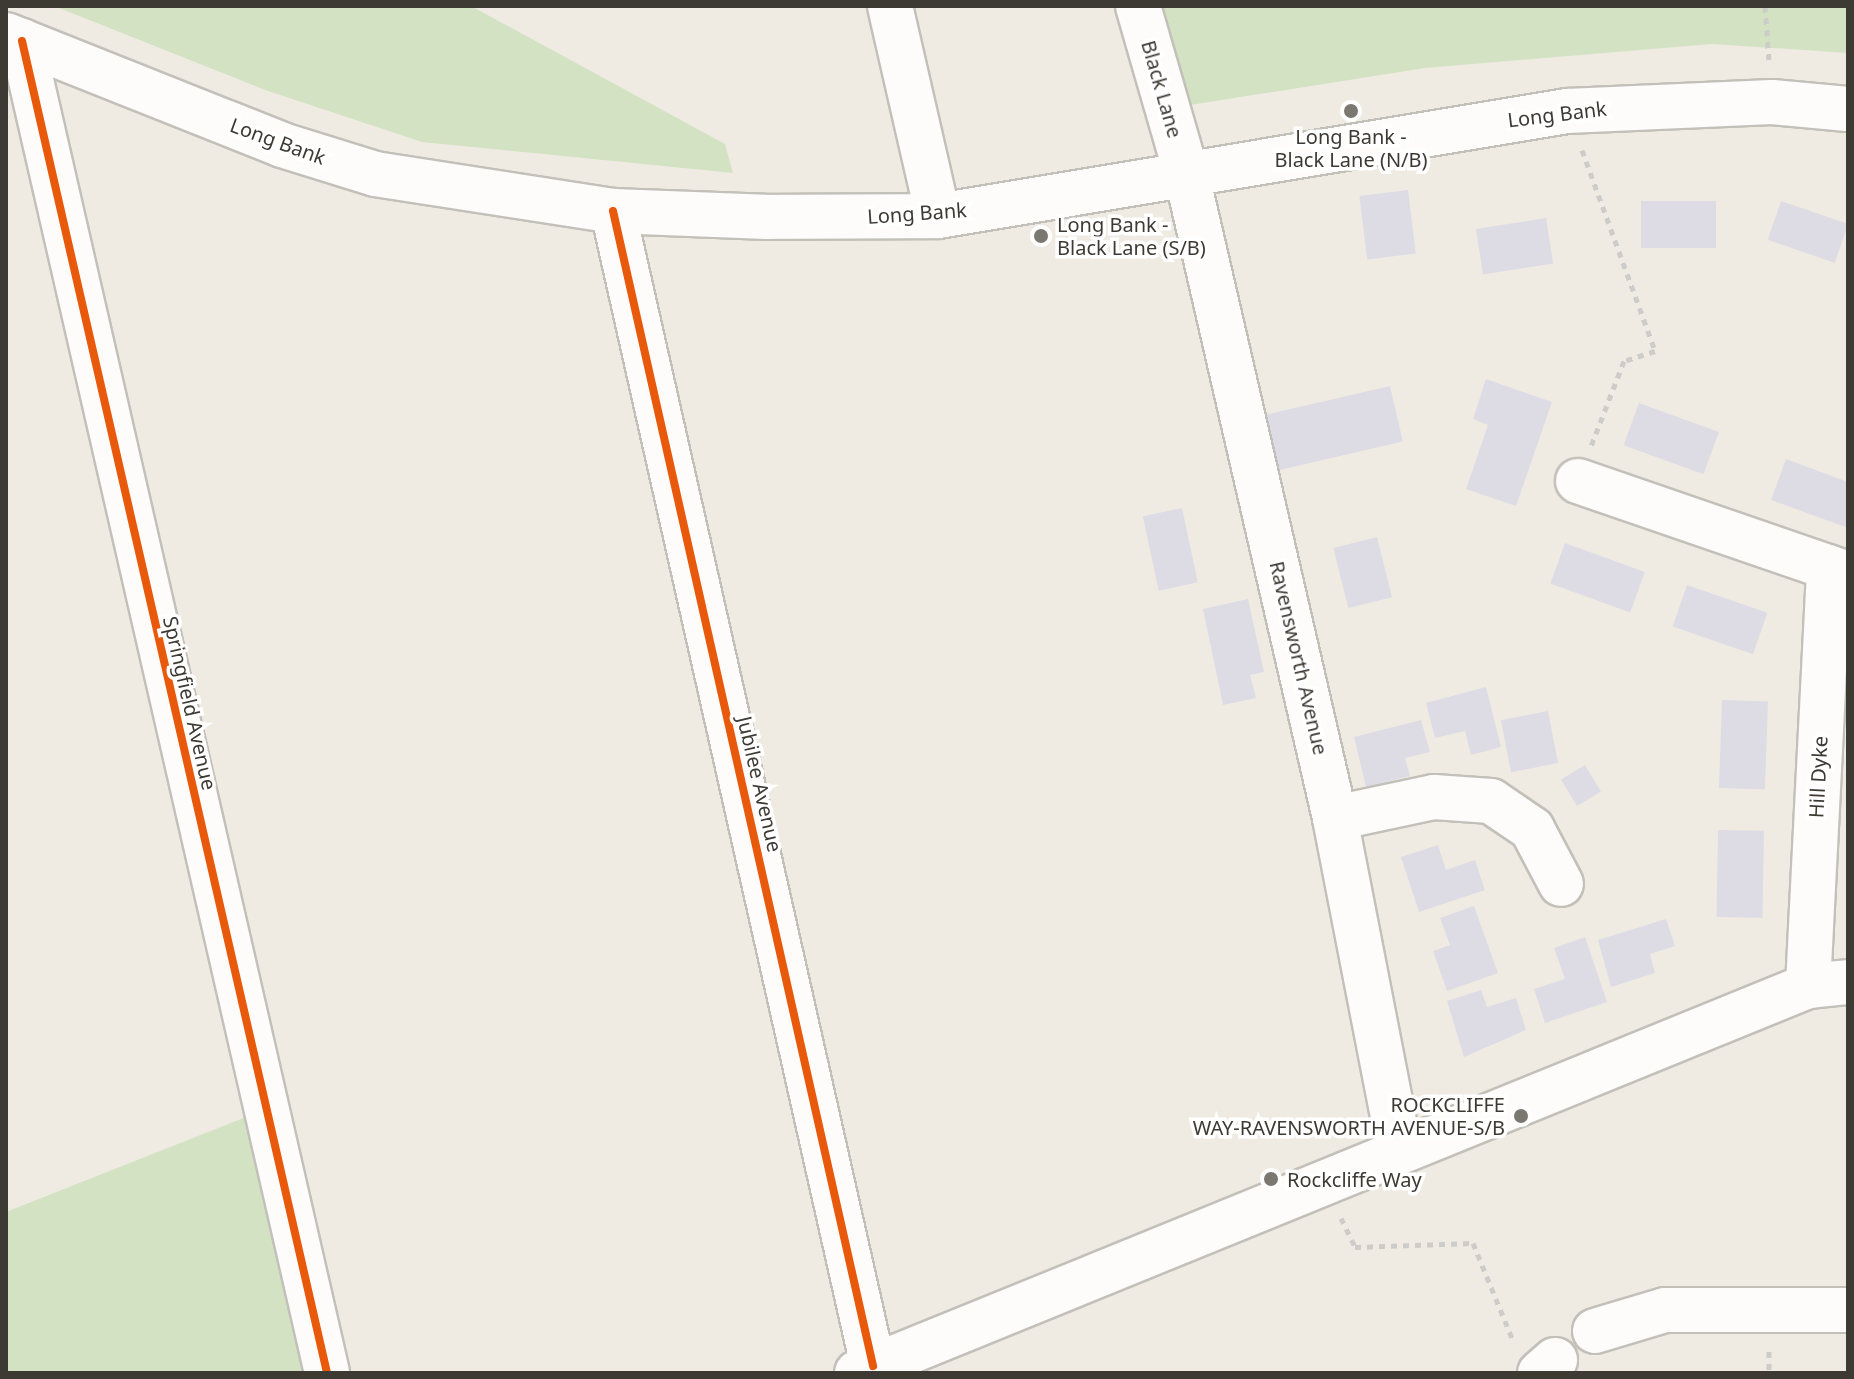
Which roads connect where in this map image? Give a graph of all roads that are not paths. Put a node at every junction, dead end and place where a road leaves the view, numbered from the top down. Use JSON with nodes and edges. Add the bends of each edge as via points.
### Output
{"nodes":[{"id":1,"x":890,"y":6,"type":"edge"},
{"id":2,"x":1138,"y":6,"type":"edge"},
{"id":3,"x":14,"y":38,"type":"edge"},
{"id":4,"x":1848,"y":109,"type":"edge"},
{"id":5,"x":1186,"y":172,"type":"junction"},
{"id":6,"x":613,"y":211,"type":"junction"},
{"id":7,"x":938,"y":216,"type":"junction"},
{"id":8,"x":1578,"y":481,"type":"road end"},
{"id":9,"x":1838,"y":571,"type":"edge"},
{"id":10,"x":1335,"y":818,"type":"junction"},
{"id":11,"x":1561,"y":884,"type":"dead end"},
{"id":12,"x":1828,"y":984,"type":"edge"},
{"id":13,"x":1399,"y":1147,"type":"junction"},
{"id":14,"x":1848,"y":1310,"type":"edge"},
{"id":15,"x":1595,"y":1331,"type":"dead end"},
{"id":16,"x":865,"y":1369,"type":"edge"},
{"id":17,"x":327,"y":1373,"type":"edge"}],
"edges":[{"from":1,"to":7,"type":"street"},
{"from":2,"to":5,"type":"street","name":"Black Lane"},
{"from":3,"to":6,"type":"street","name":"Long Bank","via":[[282,145],[375,174]]},
{"from":3,"to":17,"type":"street","name":"Springfield Avenue"},
{"from":4,"to":5,"type":"street","name":"Long Bank","via":[[1772,102],[1567,111]]},
{"from":5,"to":7,"type":"street","name":"Long Bank"},
{"from":5,"to":10,"type":"street","name":"Ravensworth Avenue"},
{"from":6,"to":7,"type":"street","name":"Long Bank"},
{"from":6,"to":16,"type":"street","name":"Jubilee Avenue","via":[[855,1269]]},
{"from":8,"to":9,"type":"street","name":"Hill Dyke"},
{"from":9,"to":12,"type":"street","name":"Hill Dyke"},
{"from":10,"to":11,"type":"street","via":[[1434,797],[1491,801],[1532,829]]},
{"from":10,"to":13,"type":"street","name":"Ravensworth Avenue"},
{"from":12,"to":13,"type":"street"},
{"from":13,"to":16,"type":"street"},
{"from":14,"to":15,"type":"street","via":[[1665,1310]]}]}
